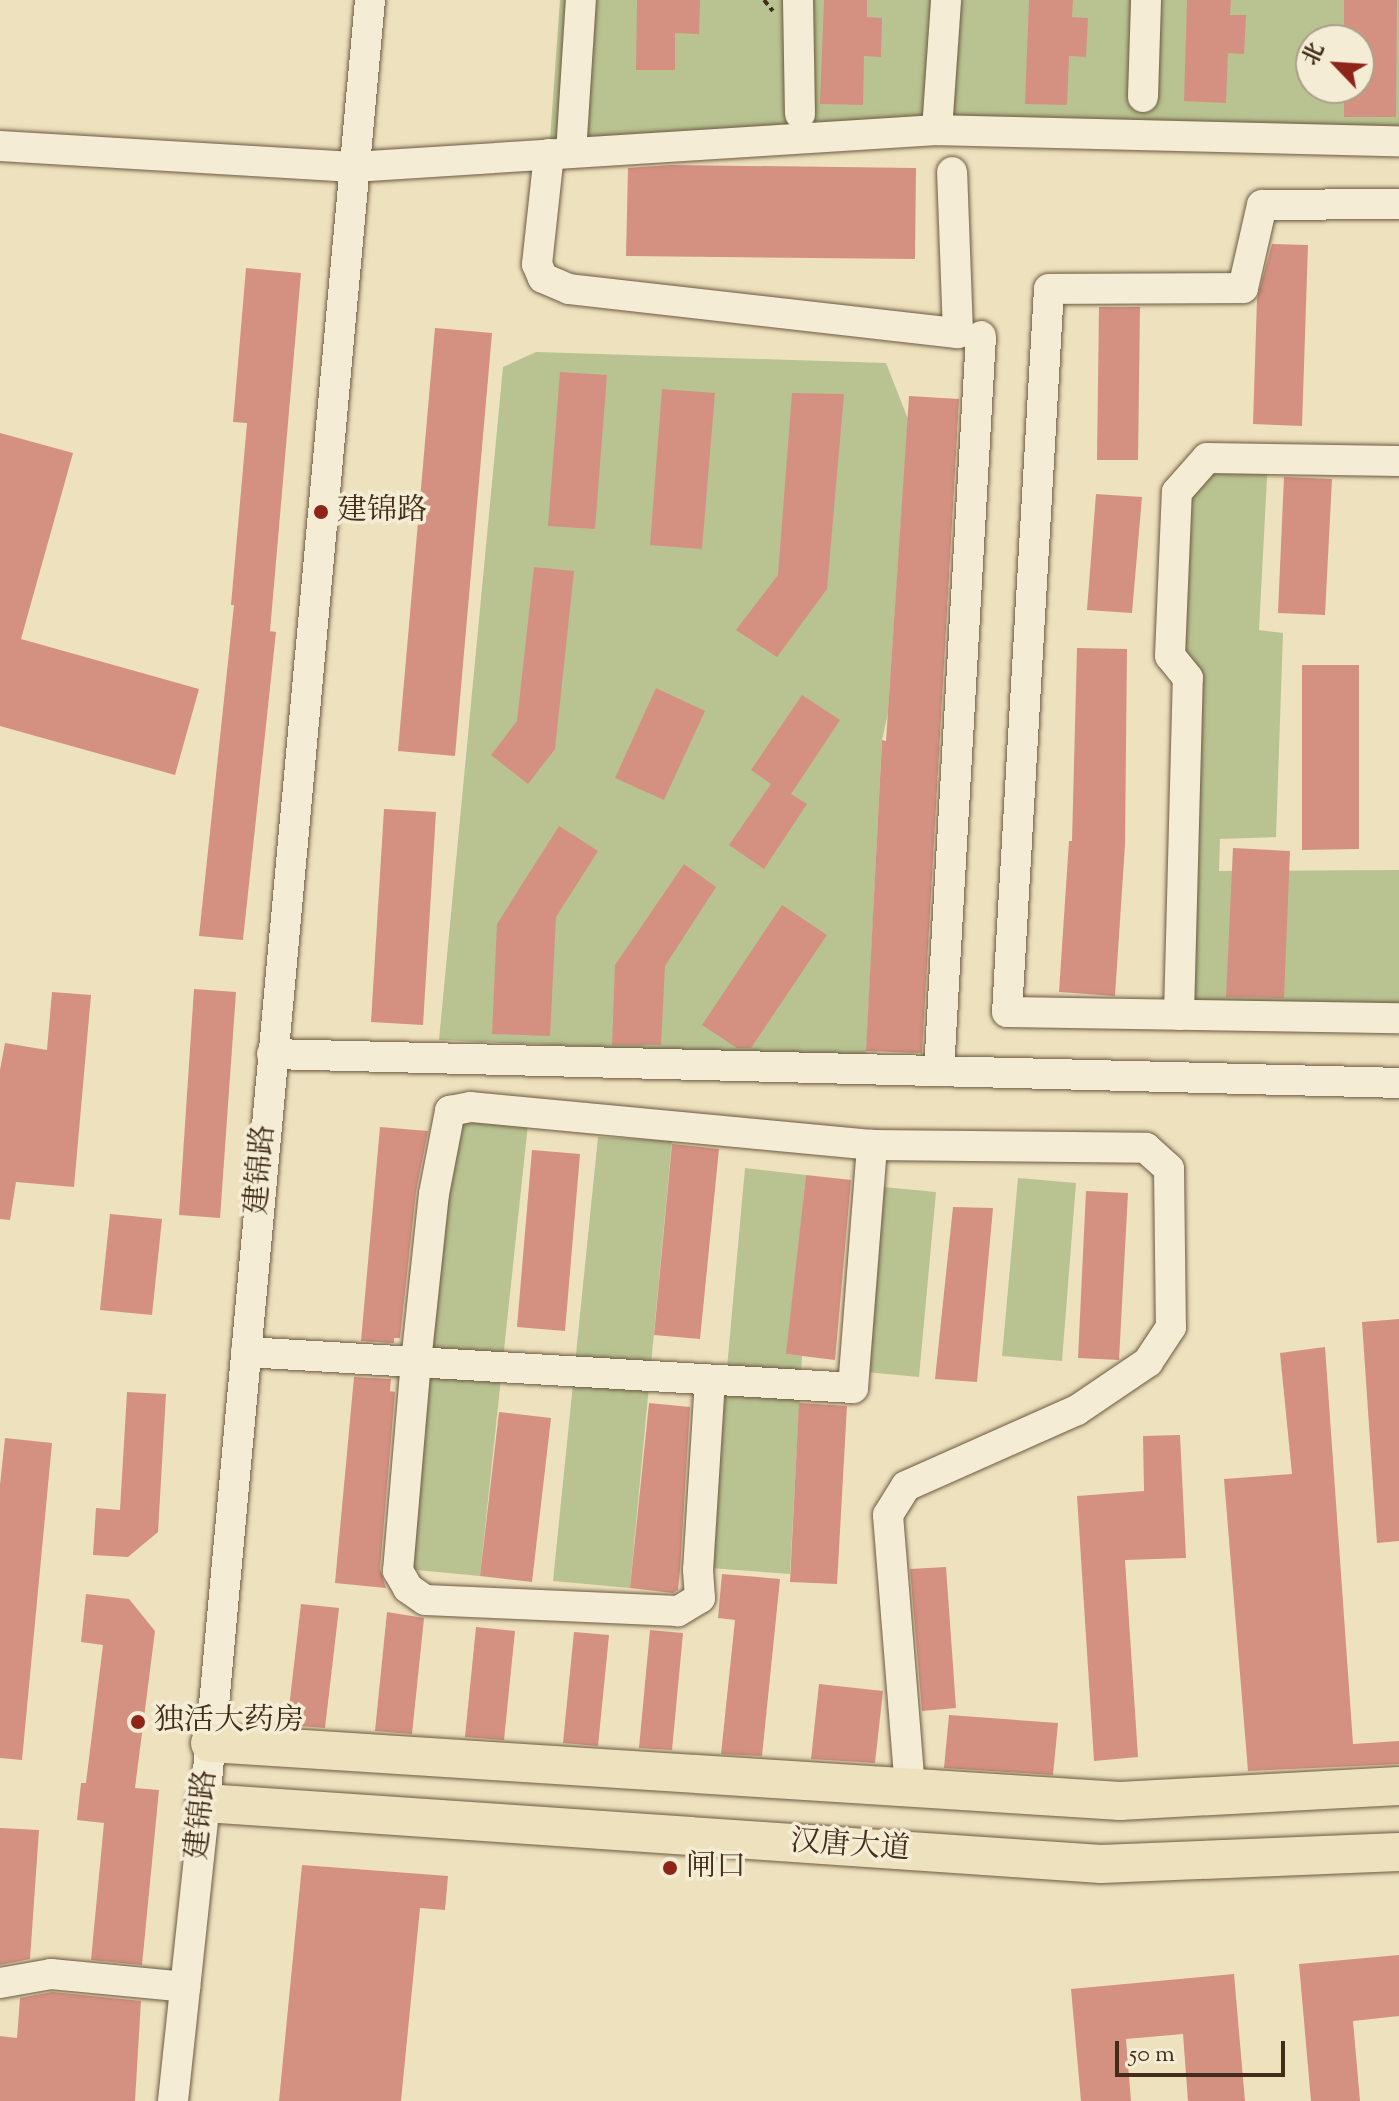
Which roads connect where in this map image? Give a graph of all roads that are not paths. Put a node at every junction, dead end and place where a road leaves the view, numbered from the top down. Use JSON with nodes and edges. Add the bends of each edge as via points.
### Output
{"nodes":[{"id":1,"x":581,"y":0,"type":"edge"},
{"id":2,"x":798,"y":0,"type":"edge"},
{"id":3,"x":946,"y":0,"type":"edge"},
{"id":4,"x":1146,"y":0,"type":"edge"},
{"id":5,"x":368,"y":3,"type":"edge"},
{"id":6,"x":1143,"y":97,"type":"dead end"},
{"id":7,"x":800,"y":114,"type":"dead end"},
{"id":8,"x":937,"y":130,"type":"junction"},
{"id":9,"x":1399,"y":141,"type":"edge"},
{"id":10,"x":0,"y":146,"type":"edge"},
{"id":11,"x":560,"y":154,"type":"junction"},
{"id":12,"x":353,"y":167,"type":"junction"},
{"id":13,"x":952,"y":172,"type":"dead end"},
{"id":14,"x":1399,"y":204,"type":"edge"},
{"id":15,"x":981,"y":336,"type":"dead end"},
{"id":16,"x":1399,"y":461,"type":"edge"},
{"id":17,"x":1179,"y":1015,"type":"junction"},
{"id":18,"x":1399,"y":1018,"type":"edge"},
{"id":19,"x":272,"y":1054,"type":"junction"},
{"id":20,"x":939,"y":1071,"type":"junction"},
{"id":21,"x":1399,"y":1083,"type":"edge"},
{"id":22,"x":872,"y":1145,"type":"junction"},
{"id":23,"x":246,"y":1352,"type":"junction"},
{"id":24,"x":416,"y":1362,"type":"junction"},
{"id":25,"x":710,"y":1380,"type":"junction"},
{"id":26,"x":210,"y":1743,"type":"junction"},
{"id":27,"x":1399,"y":1786,"type":"edge"},
{"id":28,"x":910,"y":1787,"type":"junction"},
{"id":29,"x":205,"y":1803,"type":"junction"},
{"id":30,"x":1399,"y":1852,"type":"edge"},
{"id":31,"x":0,"y":1983,"type":"edge"},
{"id":32,"x":185,"y":1987,"type":"junction"},
{"id":33,"x":173,"y":2101,"type":"edge"}],
"edges":[{"from":1,"to":11,"type":"street"},
{"from":2,"to":7,"type":"street"},
{"from":3,"to":8,"type":"street"},
{"from":4,"to":6,"type":"street"},
{"from":5,"to":12,"type":"street","name":"建锦路"},
{"from":8,"to":9,"type":"street"},
{"from":8,"to":11,"type":"street"},
{"from":10,"to":12,"type":"street"},
{"from":11,"to":12,"type":"street"},
{"from":11,"to":13,"type":"street","via":[[537,264],[543,278],[569,289],[958,333]]},
{"from":12,"to":19,"type":"street","name":"建锦路"},
{"from":14,"to":17,"type":"street","via":[[1262,205],[1243,288],[1049,289],[1007,1012]]},
{"from":15,"to":20,"type":"street"},
{"from":16,"to":17,"type":"street","via":[[1207,458],[1177,492],[1170,656],[1188,678]]},
{"from":17,"to":18,"type":"street"},
{"from":19,"to":20,"type":"street"},
{"from":19,"to":23,"type":"street","name":"建锦路"},
{"from":20,"to":21,"type":"street"},
{"from":22,"to":24,"type":"street","via":[[471,1107],[450,1111],[434,1194]]},
{"from":22,"to":25,"type":"street","via":[[853,1388]]},
{"from":22,"to":28,"type":"street","via":[[1146,1148],[1169,1169],[1171,1327],[1148,1362],[1077,1410],[906,1486],[888,1515]]},
{"from":23,"to":24,"type":"street"},
{"from":23,"to":26,"type":"street","name":"建锦路"},
{"from":24,"to":25,"type":"street"},
{"from":24,"to":25,"type":"street","via":[[398,1571],[408,1588],[425,1600],[678,1611],[700,1598]]},
{"from":26,"to":28,"type":"main road"},
{"from":26,"to":29,"type":"street","name":"建锦路"},
{"from":27,"to":28,"type":"main road","via":[[1120,1801]]},
{"from":29,"to":30,"type":"main road","name":"汉唐大道","via":[[1101,1864]]},
{"from":29,"to":32,"type":"street","name":"建锦路"},
{"from":31,"to":32,"type":"street","via":[[51,1974]]},
{"from":32,"to":33,"type":"street","name":"建锦路"}]}
